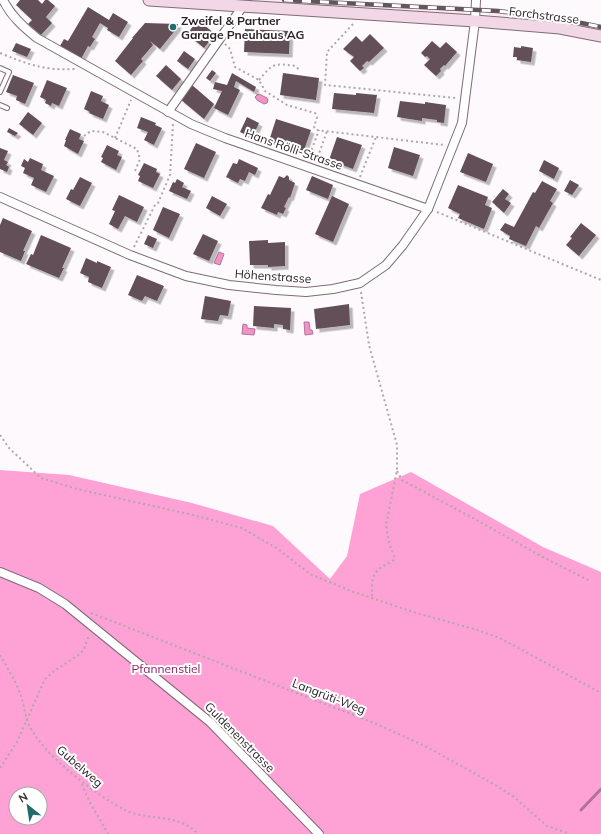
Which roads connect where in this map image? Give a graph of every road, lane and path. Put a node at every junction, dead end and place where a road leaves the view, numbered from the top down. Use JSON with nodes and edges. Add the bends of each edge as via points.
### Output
{"nodes":[{"id":1,"x":3,"y":0,"type":"edge"},
{"id":2,"x":149,"y":0,"type":"edge"},
{"id":3,"x":476,"y":0,"type":"edge"},
{"id":4,"x":225,"y":2,"type":"edge"},
{"id":5,"x":242,"y":6,"type":"junction"},
{"id":6,"x":356,"y":21,"type":"dead end"},
{"id":7,"x":475,"y":21,"type":"junction"},
{"id":8,"x":601,"y":36,"type":"edge"},
{"id":9,"x":219,"y":39,"type":"junction"},
{"id":10,"x":0,"y":52,"type":"edge"},
{"id":11,"x":83,"y":65,"type":"junction"},
{"id":12,"x":0,"y":68,"type":"edge"},
{"id":13,"x":299,"y":70,"type":"dead end"},
{"id":14,"x":259,"y":80,"type":"junction"},
{"id":15,"x":0,"y":92,"type":"edge"},
{"id":16,"x":134,"y":93,"type":"junction"},
{"id":17,"x":465,"y":99,"type":"junction"},
{"id":18,"x":0,"y":105,"type":"edge"},
{"id":19,"x":7,"y":108,"type":"dead end"},
{"id":20,"x":171,"y":114,"type":"junction"},
{"id":21,"x":319,"y":130,"type":"junction"},
{"id":22,"x":327,"y":131,"type":"junction"},
{"id":23,"x":84,"y":136,"type":"dead end"},
{"id":24,"x":376,"y":137,"type":"junction"},
{"id":25,"x":115,"y":138,"type":"junction"},
{"id":26,"x":453,"y":146,"type":"junction"},
{"id":27,"x":309,"y":167,"type":"junction"},
{"id":28,"x":135,"y":172,"type":"dead end"},
{"id":29,"x":357,"y":184,"type":"junction"},
{"id":30,"x":0,"y":197,"type":"edge"},
{"id":31,"x":428,"y":209,"type":"junction"},
{"id":32,"x":130,"y":255,"type":"junction"},
{"id":33,"x":601,"y":280,"type":"edge"},
{"id":34,"x":360,"y":283,"type":"junction"},
{"id":35,"x":0,"y":435,"type":"edge"},
{"id":36,"x":396,"y":470,"type":"junction"},
{"id":37,"x":0,"y":572,"type":"edge"},
{"id":38,"x":590,"y":580,"type":"dead end"},
{"id":39,"x":372,"y":598,"type":"junction"},
{"id":40,"x":84,"y":610,"type":"dead end"},
{"id":41,"x":92,"y":627,"type":"junction"},
{"id":42,"x":0,"y":655,"type":"edge"},
{"id":43,"x":601,"y":693,"type":"edge"},
{"id":44,"x":27,"y":719,"type":"junction"},
{"id":45,"x":0,"y":768,"type":"edge"},
{"id":46,"x":82,"y":782,"type":"junction"},
{"id":47,"x":108,"y":834,"type":"edge"},
{"id":48,"x":198,"y":834,"type":"edge"},
{"id":49,"x":318,"y":834,"type":"edge"},
{"id":50,"x":570,"y":834,"type":"edge"}],
"edges":[{"from":1,"to":11,"type":"street","name":"Hans Rölli-Strasse","via":[[22,25],[37,38]]},
{"from":2,"to":4,"type":"main road","name":"Forchstrasse"},
{"from":3,"to":7,"type":"street","name":"Höhenstrasse"},
{"from":4,"to":5,"type":"main road","name":"Forchstrasse"},
{"from":5,"to":7,"type":"main road","name":"Forchstrasse"},
{"from":5,"to":9,"type":"street"},
{"from":6,"to":17,"type":"path","via":[[327,52],[325,85]]},
{"from":7,"to":8,"type":"main road","name":"Forchstrasse","via":[[560,28]]},
{"from":7,"to":17,"type":"street","name":"Höhenstrasse"},
{"from":9,"to":14,"type":"path","via":[[230,49],[235,67]]},
{"from":9,"to":20,"type":"street"},
{"from":10,"to":11,"type":"path","via":[[26,64],[40,67],[62,70],[75,69]]},
{"from":11,"to":16,"type":"street","name":"Hans Rölli-Strasse"},
{"from":12,"to":15,"type":"lane","via":[[9,72]]},
{"from":13,"to":14,"type":"path","via":[[296,66],[280,64],[269,67]]},
{"from":14,"to":21,"type":"path","via":[[265,91],[287,105],[315,113],[317,117],[314,127]]},
{"from":16,"to":20,"type":"street","name":"Hans Rölli-Strasse"},
{"from":16,"to":25,"type":"path"},
{"from":17,"to":26,"type":"street","name":"Höhenstrasse","via":[[462,123]]},
{"from":18,"to":19,"type":"lane"},
{"from":20,"to":27,"type":"street","name":"Hans Rölli-Strasse","via":[[226,138]]},
{"from":20,"to":32,"type":"path","via":[[170,174],[158,203]]},
{"from":21,"to":22,"type":"path"},
{"from":21,"to":27,"type":"path"},
{"from":22,"to":24,"type":"path"},
{"from":22,"to":27,"type":"path"},
{"from":23,"to":25,"type":"path","via":[[91,131],[103,132]]},
{"from":24,"to":26,"type":"path"},
{"from":24,"to":29,"type":"path"},
{"from":25,"to":28,"type":"path","via":[[137,149],[140,159]]},
{"from":26,"to":31,"type":"street","name":"Höhenstrasse"},
{"from":27,"to":29,"type":"street","name":"Hans Rölli-Strasse"},
{"from":29,"to":31,"type":"street","name":"Hans Rölli-Strasse"},
{"from":30,"to":32,"type":"street","name":"Höhenstrasse"},
{"from":31,"to":33,"type":"path"},
{"from":31,"to":34,"type":"street","name":"Höhenstrasse","via":[[386,265]]},
{"from":32,"to":34,"type":"street","name":"Höhenstrasse","via":[[186,276],[229,285],[306,292],[334,290]]},
{"from":34,"to":36,"type":"path","via":[[369,345],[397,445]]},
{"from":35,"to":39,"type":"path","via":[[9,448],[40,478],[242,528],[278,549],[310,574]]},
{"from":36,"to":38,"type":"path","via":[[407,483]]},
{"from":36,"to":39,"type":"path","via":[[386,525],[395,558],[394,561],[378,568],[372,580]]},
{"from":37,"to":41,"type":"street","name":"Guldenenstrasse","via":[[39,588]]},
{"from":39,"to":43,"type":"path","via":[[500,638]]},
{"from":40,"to":50,"type":"path","name":"Langrüti-Weg","via":[[427,746],[514,797],[547,826]]},
{"from":41,"to":44,"type":"path","via":[[84,650],[45,679]]},
{"from":41,"to":49,"type":"street","name":"Guldenenstrasse","via":[[210,722]]},
{"from":42,"to":44,"type":"path","name":"Gubelweg","via":[[17,686]]},
{"from":44,"to":45,"type":"path","via":[[17,742]]},
{"from":44,"to":46,"type":"path","name":"Gubelweg","via":[[43,744]]},
{"from":46,"to":47,"type":"path","via":[[87,797]]},
{"from":46,"to":48,"type":"path","name":"Gubelweg","via":[[129,811],[171,818],[192,827]]}]}
